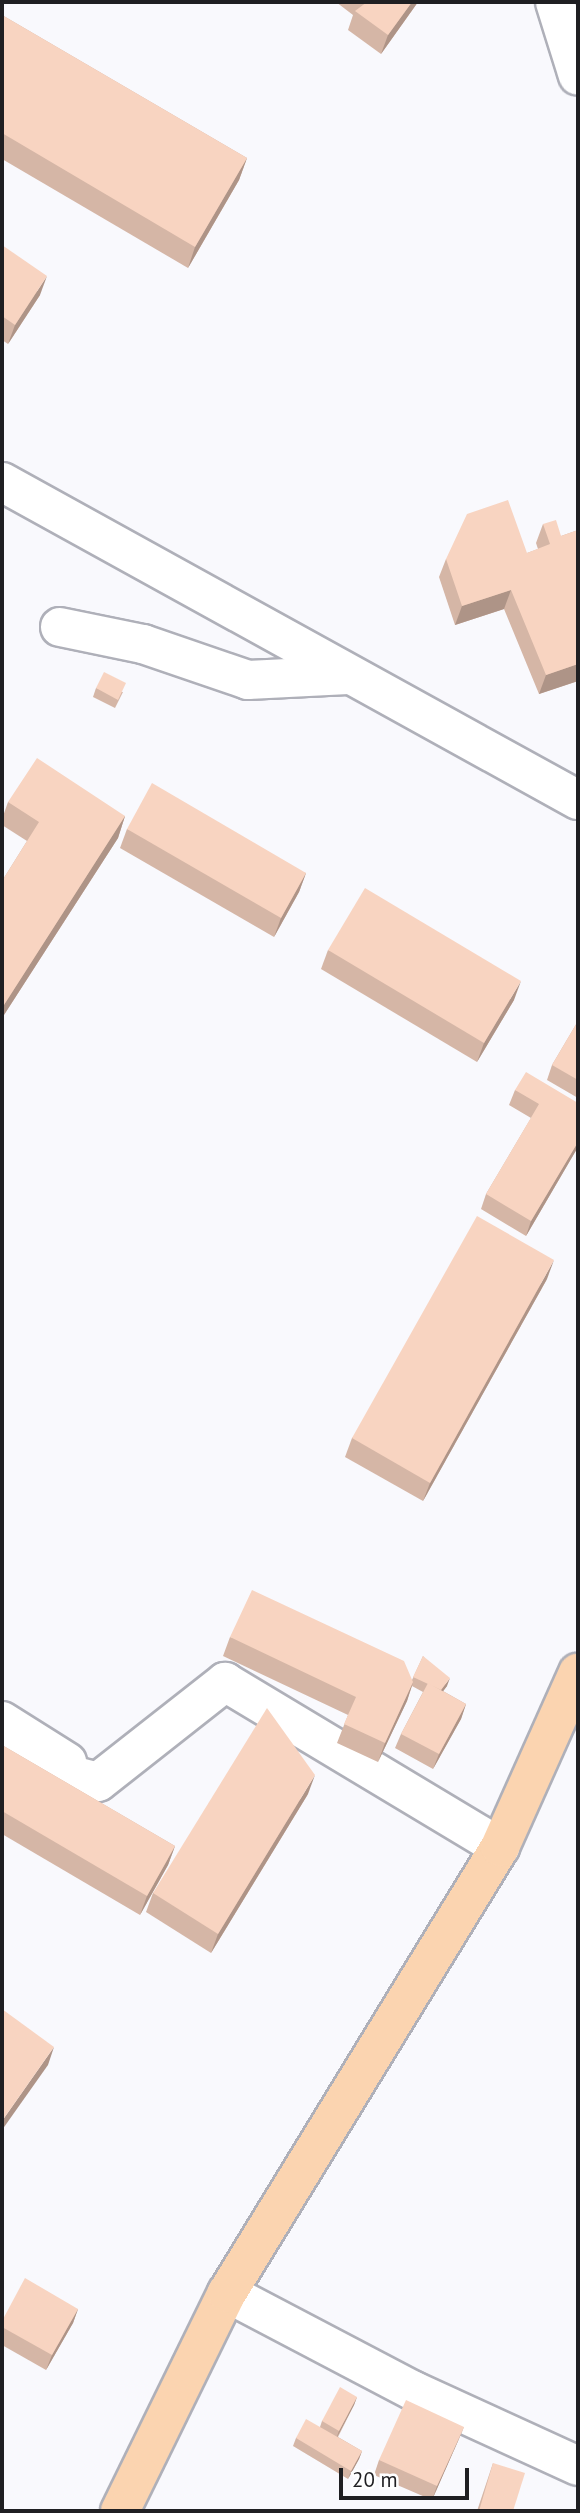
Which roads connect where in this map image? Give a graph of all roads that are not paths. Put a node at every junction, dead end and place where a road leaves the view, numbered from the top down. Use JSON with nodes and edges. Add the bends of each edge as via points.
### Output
{"nodes":[{"id":1,"x":555,"y":2,"type":"edge"},
{"id":2,"x":578,"y":76,"type":"edge"},
{"id":3,"x":2,"y":482,"type":"edge"},
{"id":4,"x":60,"y":627,"type":"dead end"},
{"id":5,"x":348,"y":675,"type":"junction"},
{"id":6,"x":578,"y":800,"type":"edge"},
{"id":7,"x":578,"y":1673,"type":"edge"},
{"id":8,"x":2,"y":1721,"type":"edge"},
{"id":9,"x":2,"y":1757,"type":"edge"},
{"id":10,"x":98,"y":1782,"type":"junction"},
{"id":11,"x":500,"y":1847,"type":"junction"},
{"id":12,"x":227,"y":2293,"type":"junction"},
{"id":13,"x":578,"y":2466,"type":"edge"},
{"id":14,"x":120,"y":2511,"type":"edge"}],
"edges":[{"from":1,"to":2,"type":"street"},
{"from":3,"to":5,"type":"street"},
{"from":4,"to":5,"type":"street","via":[[143,644],[248,680]]},
{"from":5,"to":6,"type":"street"},
{"from":7,"to":11,"type":"main road"},
{"from":8,"to":10,"type":"street"},
{"from":9,"to":10,"type":"street"},
{"from":10,"to":11,"type":"street","via":[[225,1682]]},
{"from":11,"to":12,"type":"main road"},
{"from":12,"to":13,"type":"street","via":[[414,2391]]},
{"from":12,"to":14,"type":"main road"}]}
